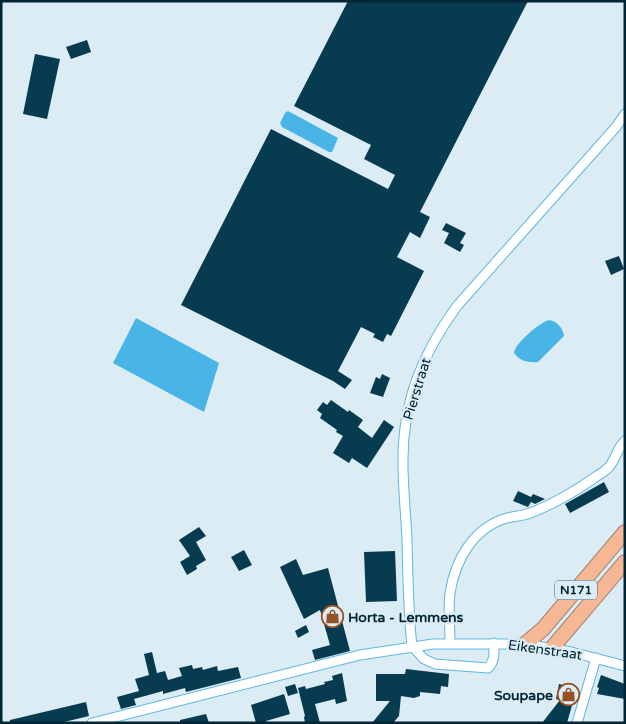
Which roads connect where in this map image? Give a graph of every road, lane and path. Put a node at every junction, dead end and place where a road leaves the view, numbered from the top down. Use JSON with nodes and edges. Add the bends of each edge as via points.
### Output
{"nodes":[{"id":1,"x":625,"y":114,"type":"edge"},
{"id":2,"x":625,"y":441,"type":"edge"},
{"id":3,"x":625,"y":532,"type":"edge"},
{"id":4,"x":625,"y":562,"type":"edge"},
{"id":5,"x":450,"y":643,"type":"junction"},
{"id":6,"x":494,"y":643,"type":"junction"},
{"id":7,"x":525,"y":644,"type":"junction"},
{"id":8,"x":412,"y":646,"type":"junction"},
{"id":9,"x":552,"y":648,"type":"junction"},
{"id":10,"x":596,"y":658,"type":"junction"},
{"id":11,"x":625,"y":666,"type":"edge"},
{"id":12,"x":92,"y":723,"type":"edge"},
{"id":13,"x":577,"y":723,"type":"edge"}],
"edges":[{"from":1,"to":8,"type":"street","name":"Pierstraat","via":[[457,306],[425,357],[410,404],[403,464]]},
{"from":2,"to":5,"type":"street","via":[[619,446],[610,466],[597,476],[543,508],[507,518],[477,536],[464,552],[455,572],[450,594]]},
{"from":3,"to":7,"type":"highway","number":"N171","via":[[542,629]]},
{"from":4,"to":9,"type":"highway","number":"N171"},
{"from":5,"to":6,"type":"street"},
{"from":5,"to":8,"type":"street"},
{"from":6,"to":7,"type":"street","name":"Eikenstraat"},
{"from":6,"to":8,"type":"street","via":[[494,658],[488,668],[435,664],[424,659]]},
{"from":7,"to":9,"type":"street","name":"Eikenstraat"},
{"from":8,"to":12,"type":"street","via":[[360,655]]},
{"from":9,"to":10,"type":"street","name":"Eikenstraat"},
{"from":10,"to":11,"type":"street","name":"Eikenstraat"},
{"from":10,"to":13,"type":"street","name":"Eikenstraat"}]}
